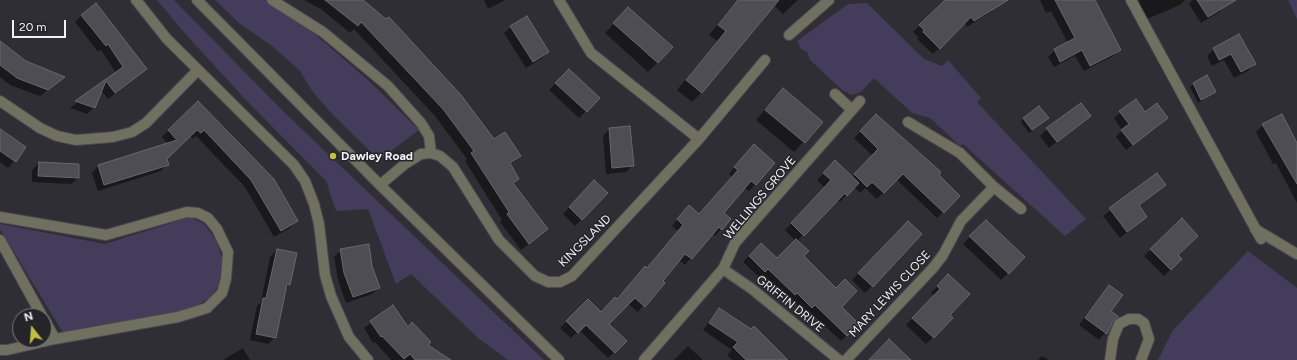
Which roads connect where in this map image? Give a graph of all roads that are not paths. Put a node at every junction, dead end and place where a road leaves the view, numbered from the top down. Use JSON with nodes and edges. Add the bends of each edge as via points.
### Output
{"nodes":[{"id":1,"x":136,"y":0,"type":"edge"},
{"id":2,"x":197,"y":0,"type":"edge"},
{"id":3,"x":272,"y":0,"type":"edge"},
{"id":4,"x":559,"y":0,"type":"edge"},
{"id":5,"x":829,"y":0,"type":"edge"},
{"id":6,"x":1131,"y":0,"type":"edge"},
{"id":7,"x":789,"y":34,"type":"dead end"},
{"id":8,"x":766,"y":60,"type":"dead end"},
{"id":9,"x":198,"y":70,"type":"junction"},
{"id":10,"x":835,"y":94,"type":"dead end"},
{"id":11,"x":0,"y":101,"type":"edge"},
{"id":12,"x":860,"y":101,"type":"dead end"},
{"id":13,"x":852,"y":110,"type":"junction"},
{"id":14,"x":908,"y":122,"type":"dead end"},
{"id":15,"x":699,"y":139,"type":"junction"},
{"id":16,"x":431,"y":153,"type":"junction"},
{"id":17,"x":380,"y":185,"type":"junction"},
{"id":18,"x":994,"y":187,"type":"junction"},
{"id":19,"x":1021,"y":209,"type":"dead end"},
{"id":20,"x":0,"y":218,"type":"edge"},
{"id":21,"x":1255,"y":228,"type":"junction"},
{"id":22,"x":1260,"y":239,"type":"dead end"},
{"id":23,"x":0,"y":240,"type":"edge"},
{"id":24,"x":1297,"y":254,"type":"edge"},
{"id":25,"x":723,"y":269,"type":"junction"},
{"id":26,"x":38,"y":308,"type":"edge"},
{"id":27,"x":52,"y":334,"type":"edge"},
{"id":28,"x":55,"y":339,"type":"junction"},
{"id":29,"x":0,"y":350,"type":"edge"},
{"id":30,"x":364,"y":356,"type":"edge"},
{"id":31,"x":352,"y":360,"type":"edge"},
{"id":32,"x":559,"y":360,"type":"edge"},
{"id":33,"x":644,"y":360,"type":"edge"},
{"id":34,"x":839,"y":360,"type":"edge"},
{"id":35,"x":846,"y":360,"type":"edge"},
{"id":36,"x":1110,"y":360,"type":"edge"},
{"id":37,"x":1141,"y":360,"type":"edge"}],
"edges":[{"from":1,"to":9,"type":"street","via":[[167,39]]},
{"from":2,"to":17,"type":"street"},
{"from":3,"to":16,"type":"street","via":[[324,32],[388,86],[421,123],[428,136]]},
{"from":4,"to":15,"type":"street","via":[[591,53]]},
{"from":5,"to":7,"type":"street"},
{"from":6,"to":21,"type":"street"},
{"from":8,"to":15,"type":"street","name":"KINGSLAND"},
{"from":9,"to":11,"type":"street","via":[[146,122],[132,132],[113,137],[76,140],[57,136],[40,128]]},
{"from":9,"to":30,"type":"street","via":[[294,165],[305,181],[319,224],[325,275],[331,296],[349,337]]},
{"from":10,"to":13,"type":"street"},
{"from":12,"to":13,"type":"street","name":"WELLINGS GROVE"},
{"from":13,"to":25,"type":"street","name":"WELLINGS GROVE","via":[[735,243]]},
{"from":14,"to":18,"type":"street","via":[[960,153]]},
{"from":15,"to":16,"type":"street","name":"KINGSLAND","via":[[572,276],[560,282],[548,282],[535,276],[499,240],[453,167],[440,156]]},
{"from":16,"to":17,"type":"street","via":[[421,154],[409,161]]},
{"from":17,"to":32,"type":"street"},
{"from":18,"to":19,"type":"street"},
{"from":18,"to":35,"type":"street","name":"MARY LEWIS CLOSE","via":[[961,220],[943,255],[933,268]]},
{"from":20,"to":28,"type":"street","via":[[106,235],[187,212],[208,218],[217,229],[228,252],[222,293],[207,308],[178,317]]},
{"from":21,"to":22,"type":"street"},
{"from":21,"to":24,"type":"street"},
{"from":23,"to":26,"type":"street"},
{"from":25,"to":33,"type":"street","name":"WELLINGS GROVE"},
{"from":25,"to":34,"type":"street","name":"GRIFFIN DRIVE","via":[[752,289]]},
{"from":27,"to":28,"type":"street"},
{"from":28,"to":29,"type":"street"},
{"from":30,"to":31,"type":"street"},
{"from":36,"to":37,"type":"street","via":[[1113,339],[1119,324],[1129,319],[1138,319],[1144,323],[1148,331],[1149,339]]}]}
